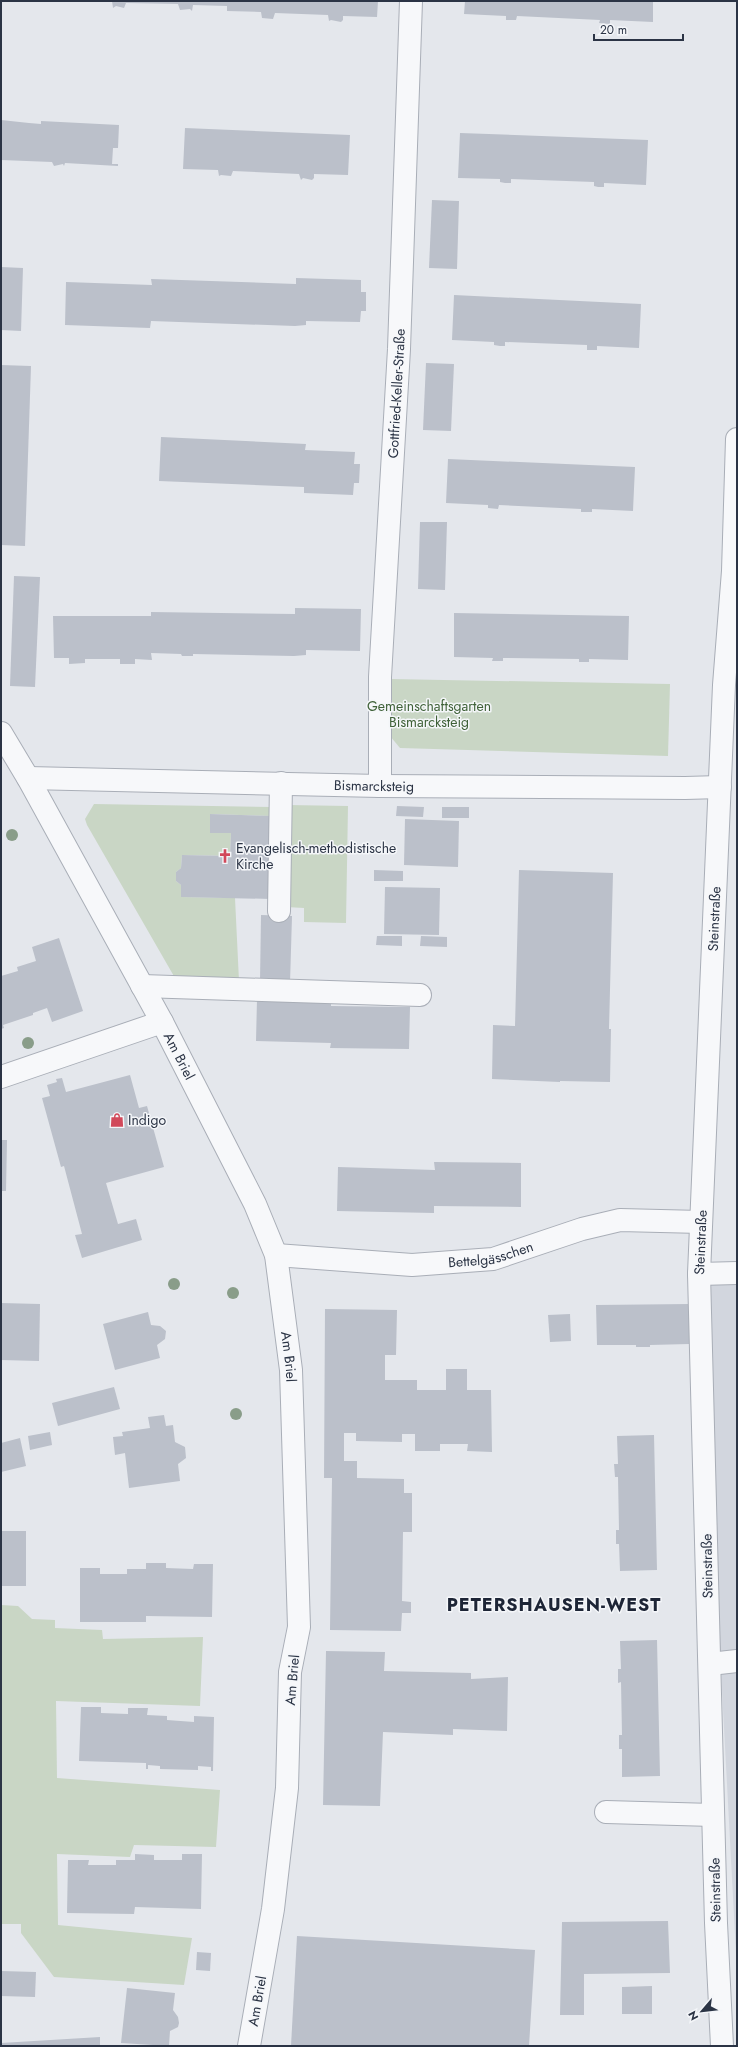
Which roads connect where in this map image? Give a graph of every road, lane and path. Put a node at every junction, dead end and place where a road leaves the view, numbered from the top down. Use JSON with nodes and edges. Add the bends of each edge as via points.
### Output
{"nodes":[{"id":1,"x":411,"y":1,"type":"edge"},
{"id":2,"x":737,"y":439,"type":"edge"},
{"id":3,"x":1,"y":733,"type":"edge"},
{"id":4,"x":28,"y":778,"type":"junction"},
{"id":5,"x":281,"y":783,"type":"junction"},
{"id":6,"x":380,"y":786,"type":"junction"},
{"id":7,"x":720,"y":787,"type":"junction"},
{"id":8,"x":279,"y":912,"type":"dead end"},
{"id":9,"x":142,"y":986,"type":"junction"},
{"id":10,"x":420,"y":995,"type":"dead end"},
{"id":11,"x":162,"y":1022,"type":"junction"},
{"id":12,"x":1,"y":1077,"type":"edge"},
{"id":13,"x":701,"y":1222,"type":"junction"},
{"id":14,"x":276,"y":1255,"type":"junction"},
{"id":15,"x":737,"y":1273,"type":"edge"},
{"id":16,"x":699,"y":1274,"type":"junction"},
{"id":17,"x":737,"y":1661,"type":"edge"},
{"id":18,"x":710,"y":1664,"type":"junction"},
{"id":19,"x":606,"y":1812,"type":"dead end"},
{"id":20,"x":713,"y":1815,"type":"junction"},
{"id":21,"x":249,"y":2046,"type":"edge"},
{"id":22,"x":722,"y":2046,"type":"edge"}],
"edges":[{"from":1,"to":6,"type":"street","name":"Gottfried-Keller-Straße","via":[[399,349],[380,677]]},
{"from":2,"to":7,"type":"street","name":"Steinstraße","via":[[733,571],[724,685]]},
{"from":3,"to":4,"type":"street","name":"Am Briel"},
{"from":4,"to":5,"type":"street","name":"Bismarcksteig"},
{"from":4,"to":9,"type":"street","name":"Am Briel"},
{"from":5,"to":6,"type":"street","name":"Bismarcksteig"},
{"from":5,"to":8,"type":"street"},
{"from":6,"to":7,"type":"street","name":"Bismarcksteig"},
{"from":7,"to":13,"type":"street","name":"Steinstraße"},
{"from":9,"to":10,"type":"street"},
{"from":9,"to":11,"type":"street","name":"Am Briel"},
{"from":11,"to":12,"type":"street"},
{"from":11,"to":14,"type":"street","name":"Am Briel","via":[[255,1204]]},
{"from":13,"to":14,"type":"street","name":"Bettelgässchen","via":[[620,1220],[582,1229],[486,1260],[412,1265]]},
{"from":13,"to":16,"type":"street","name":"Steinstraße"},
{"from":14,"to":21,"type":"street","name":"Am Briel","via":[[291,1370],[299,1627],[290,1672],[286,1795],[273,1909]]},
{"from":15,"to":16,"type":"street"},
{"from":16,"to":18,"type":"street","name":"Steinstraße"},
{"from":17,"to":18,"type":"street"},
{"from":18,"to":20,"type":"street","name":"Steinstraße"},
{"from":19,"to":20,"type":"street"},
{"from":20,"to":22,"type":"street","name":"Steinstraße"}]}
